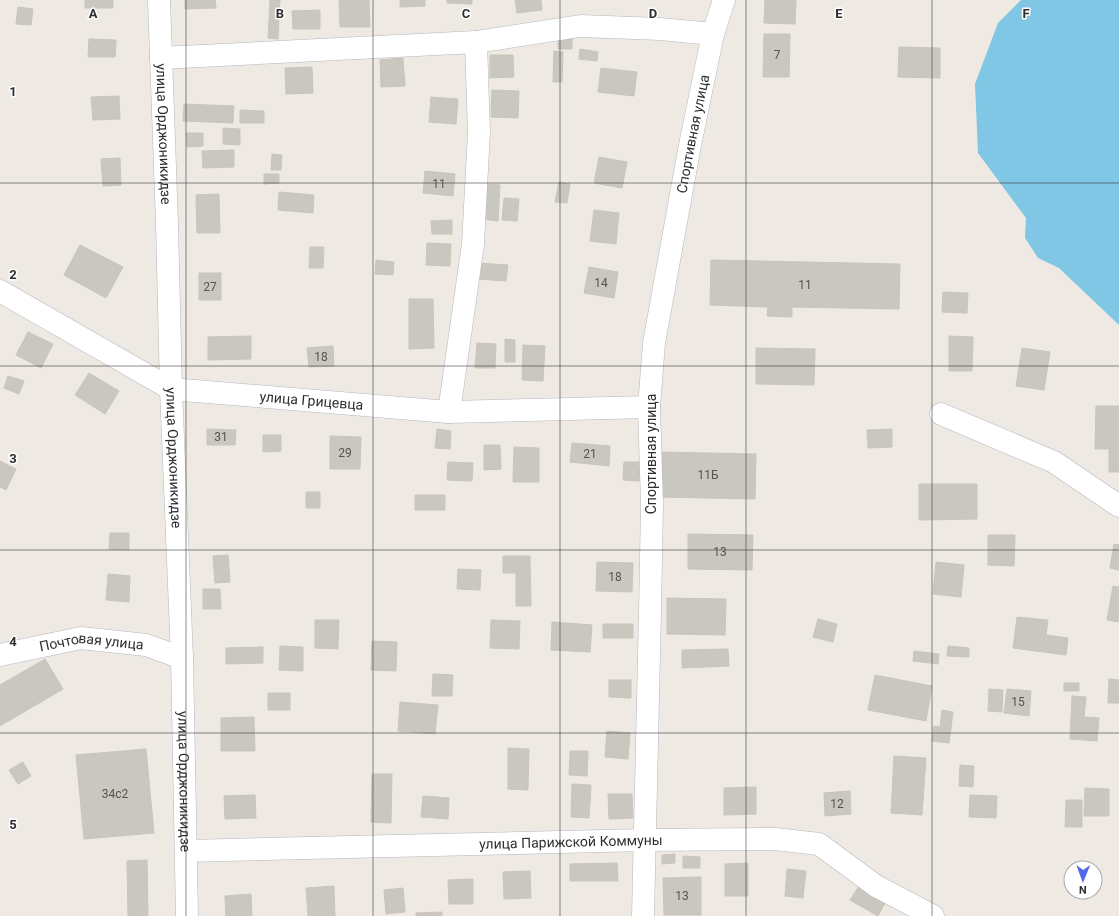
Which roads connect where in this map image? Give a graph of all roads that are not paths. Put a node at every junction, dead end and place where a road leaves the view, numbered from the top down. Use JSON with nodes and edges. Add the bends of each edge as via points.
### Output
{"nodes":[{"id":1,"x":159,"y":0,"type":"edge"},
{"id":2,"x":724,"y":0,"type":"edge"},
{"id":3,"x":714,"y":34,"type":"junction"},
{"id":4,"x":476,"y":42,"type":"junction"},
{"id":5,"x":161,"y":58,"type":"junction"},
{"id":6,"x":0,"y":291,"type":"edge"},
{"id":7,"x":171,"y":389,"type":"junction"},
{"id":8,"x":649,"y":407,"type":"junction"},
{"id":9,"x":449,"y":412,"type":"junction"},
{"id":10,"x":941,"y":414,"type":"dead end"},
{"id":11,"x":1119,"y":506,"type":"edge"},
{"id":12,"x":0,"y":655,"type":"edge"},
{"id":13,"x":182,"y":658,"type":"junction"},
{"id":14,"x":645,"y":840,"type":"junction"},
{"id":15,"x":186,"y":851,"type":"junction"},
{"id":16,"x":187,"y":916,"type":"edge"},
{"id":17,"x":643,"y":916,"type":"edge"},
{"id":18,"x":933,"y":916,"type":"edge"}],
"edges":[{"from":1,"to":5,"type":"street","name":"улица Орджоникидзе"},
{"from":2,"to":3,"type":"street","name":"Спортивная улица"},
{"from":3,"to":4,"type":"street","via":[[580,26]]},
{"from":3,"to":8,"type":"street","name":"Спортивная улица","via":[[690,144],[655,336]]},
{"from":4,"to":5,"type":"street"},
{"from":4,"to":9,"type":"street","via":[[479,132],[473,244]]},
{"from":5,"to":7,"type":"street","name":"улица Орджоникидзе"},
{"from":6,"to":7,"type":"street","name":"улица Грицевца"},
{"from":7,"to":9,"type":"street","name":"улица Грицевца"},
{"from":7,"to":13,"type":"street","name":"улица Орджоникидзе"},
{"from":8,"to":9,"type":"street","name":"улица Грицевца"},
{"from":8,"to":14,"type":"street","name":"Спортивная улица","via":[[652,512]]},
{"from":10,"to":11,"type":"street","via":[[1054,462]]},
{"from":12,"to":13,"type":"street","name":"Почтовая улица","via":[[81,638],[146,645]]},
{"from":13,"to":15,"type":"street","name":"улица Орджоникидзе"},
{"from":14,"to":15,"type":"street","name":"улица Парижской Коммуны"},
{"from":14,"to":17,"type":"street","name":"Спортивная улица"},
{"from":14,"to":18,"type":"street","name":"улица Парижской Коммуны","via":[[775,839],[819,844],[876,886]]},
{"from":15,"to":16,"type":"street","name":"улица Орджоникидзе"}]}
